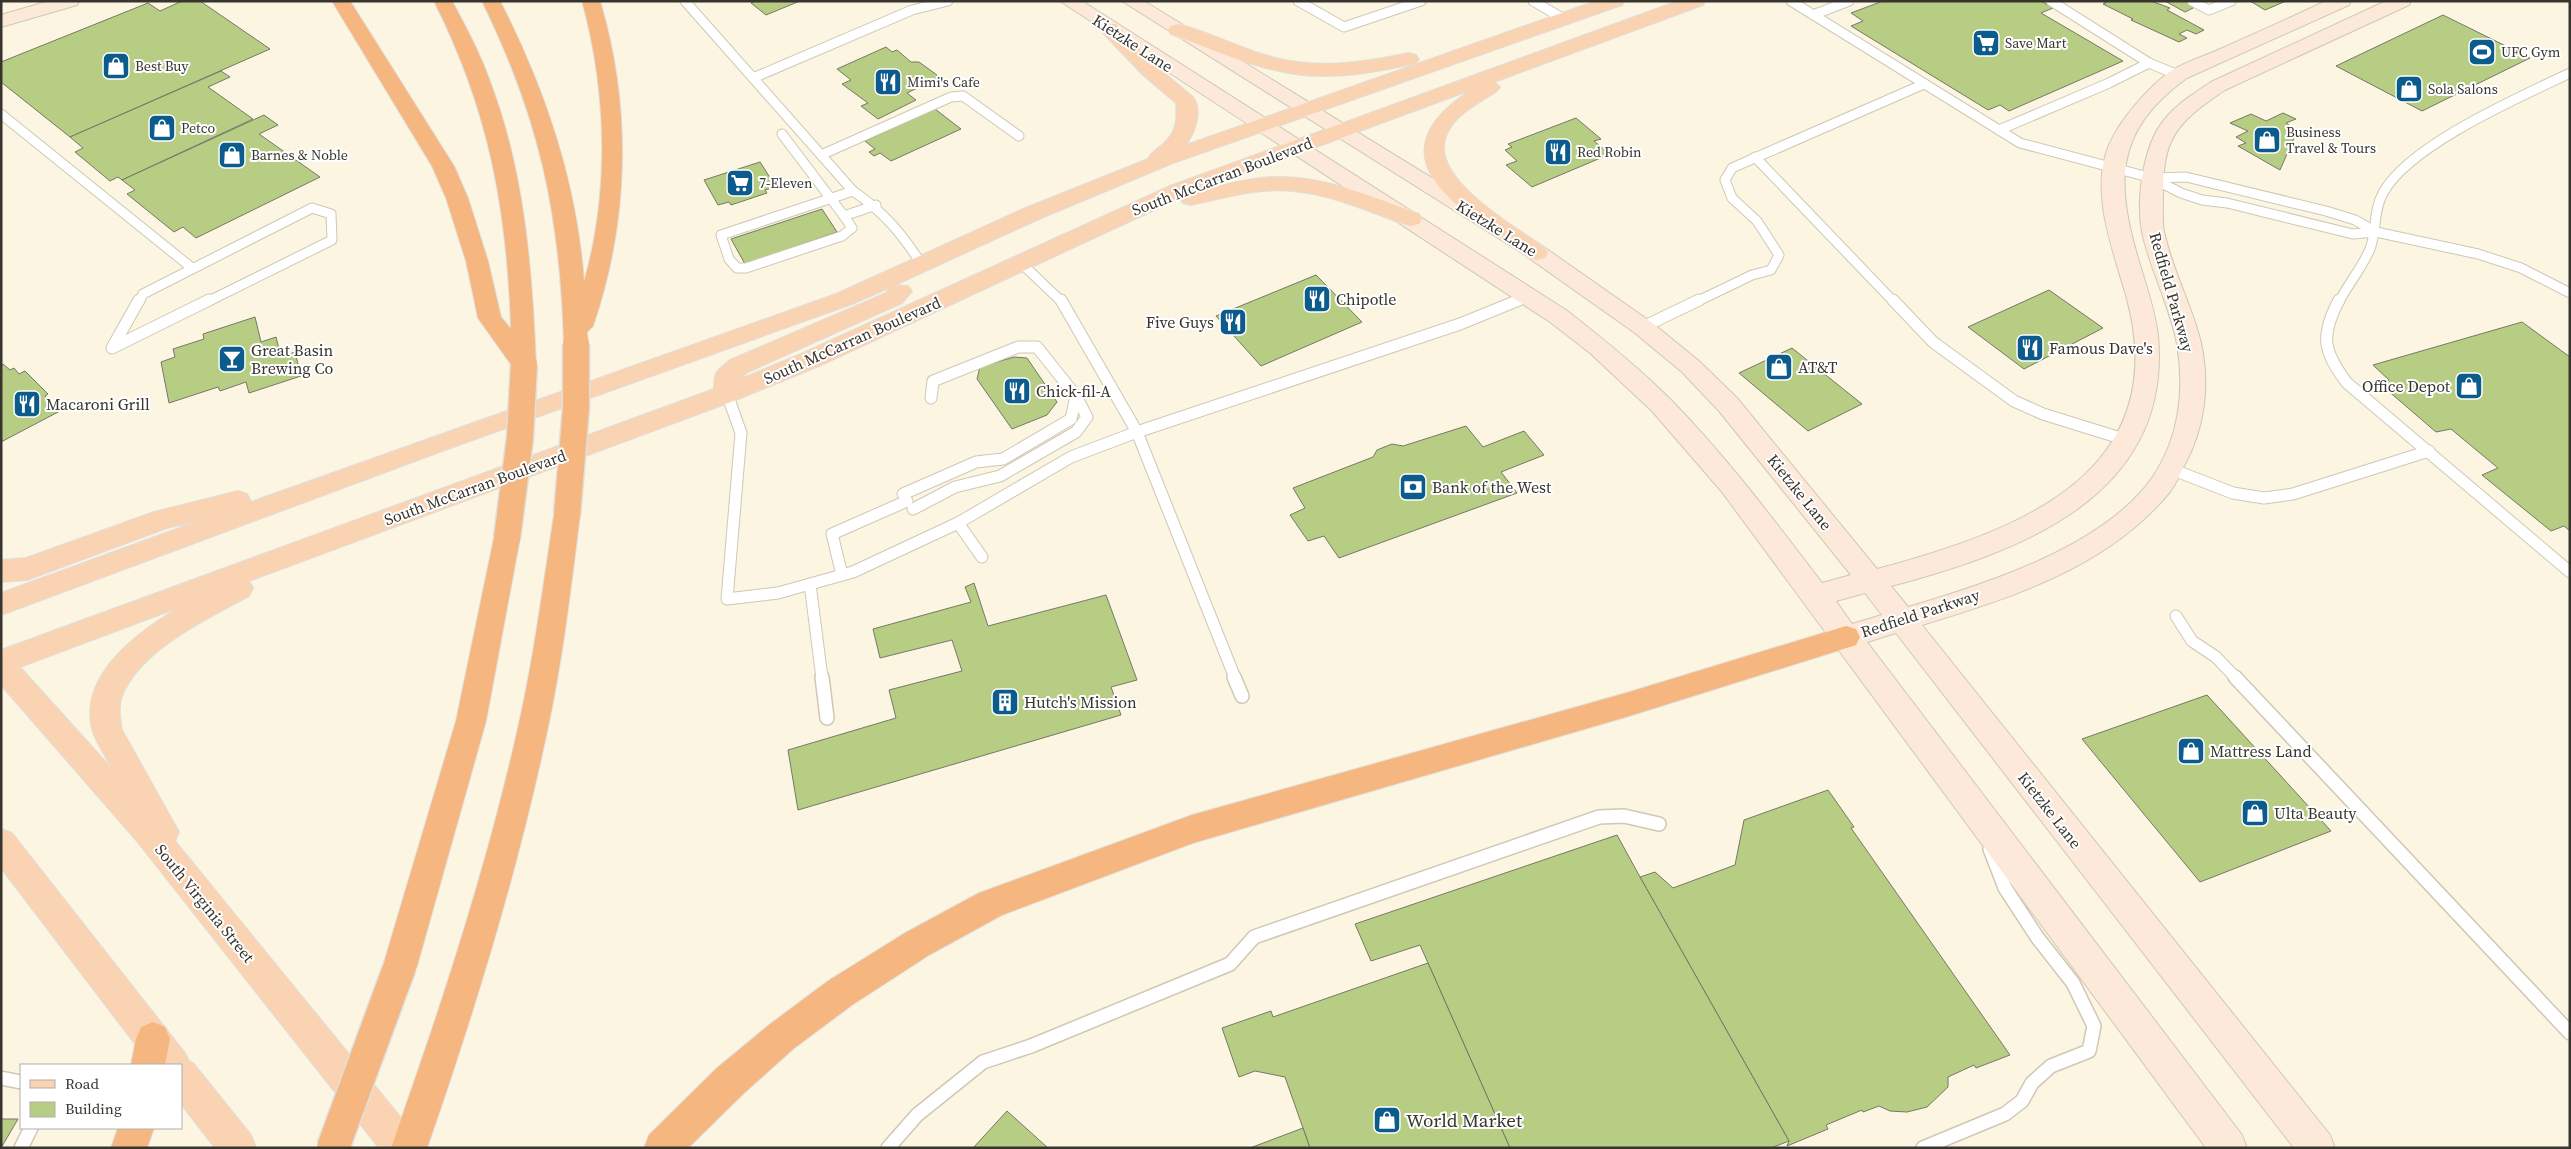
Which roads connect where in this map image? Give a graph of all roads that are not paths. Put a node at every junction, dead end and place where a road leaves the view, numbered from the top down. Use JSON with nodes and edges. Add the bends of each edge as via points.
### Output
{"nodes":[{"id":1,"x":17,"y":1,"type":"edge"},
{"id":2,"x":70,"y":1,"type":"edge"},
{"id":3,"x":342,"y":1,"type":"edge"},
{"id":4,"x":443,"y":1,"type":"edge"},
{"id":5,"x":491,"y":1,"type":"edge"},
{"id":6,"x":591,"y":1,"type":"edge"},
{"id":7,"x":685,"y":1,"type":"edge"},
{"id":8,"x":948,"y":1,"type":"edge"},
{"id":9,"x":1068,"y":1,"type":"edge"},
{"id":10,"x":1131,"y":1,"type":"edge"},
{"id":11,"x":1298,"y":1,"type":"edge"},
{"id":12,"x":1421,"y":1,"type":"edge"},
{"id":13,"x":1534,"y":1,"type":"edge"},
{"id":14,"x":1615,"y":1,"type":"edge"},
{"id":15,"x":1696,"y":1,"type":"edge"},
{"id":16,"x":1791,"y":1,"type":"edge"},
{"id":17,"x":1849,"y":1,"type":"edge"},
{"id":18,"x":2051,"y":1,"type":"edge"},
{"id":19,"x":2192,"y":1,"type":"edge"},
{"id":20,"x":2231,"y":1,"type":"edge"},
{"id":21,"x":2342,"y":1,"type":"edge"},
{"id":22,"x":2402,"y":1,"type":"edge"},
{"id":23,"x":1,"y":6,"type":"edge"},
{"id":24,"x":1813,"y":15,"type":"junction"},
{"id":25,"x":1,"y":21,"type":"edge"},
{"id":26,"x":1556,"y":22,"type":"junction"},
{"id":27,"x":1109,"y":28,"type":"junction"},
{"id":28,"x":1178,"y":30,"type":"junction"},
{"id":29,"x":1526,"y":63,"type":"junction"},
{"id":30,"x":2149,"y":64,"type":"junction"},
{"id":31,"x":2570,"y":73,"type":"edge"},
{"id":32,"x":2178,"y":75,"type":"junction"},
{"id":33,"x":753,"y":78,"type":"junction"},
{"id":34,"x":1924,"y":84,"type":"junction"},
{"id":35,"x":1309,"y":110,"type":"junction"},
{"id":36,"x":1,"y":114,"type":"edge"},
{"id":37,"x":1263,"y":127,"type":"junction"},
{"id":38,"x":1999,"y":130,"type":"junction"},
{"id":39,"x":1342,"y":131,"type":"junction"},
{"id":40,"x":782,"y":134,"type":"dead end"},
{"id":41,"x":1019,"y":136,"type":"dead end"},
{"id":42,"x":1298,"y":146,"type":"junction"},
{"id":43,"x":821,"y":156,"type":"junction"},
{"id":44,"x":1754,"y":157,"type":"junction"},
{"id":45,"x":2114,"y":168,"type":"junction"},
{"id":46,"x":1142,"y":169,"type":"junction"},
{"id":47,"x":2152,"y":178,"type":"junction"},
{"id":48,"x":853,"y":191,"type":"junction"},
{"id":49,"x":830,"y":199,"type":"junction"},
{"id":50,"x":876,"y":205,"type":"junction"},
{"id":51,"x":1136,"y":208,"type":"junction"},
{"id":52,"x":844,"y":216,"type":"junction"},
{"id":53,"x":1412,"y":219,"type":"junction"},
{"id":54,"x":2376,"y":232,"type":"junction"},
{"id":55,"x":1537,"y":253,"type":"junction"},
{"id":56,"x":1020,"y":262,"type":"junction"},
{"id":57,"x":922,"y":265,"type":"junction"},
{"id":58,"x":192,"y":268,"type":"junction"},
{"id":59,"x":2570,"y":293,"type":"edge"},
{"id":60,"x":1529,"y":296,"type":"junction"},
{"id":61,"x":1643,"y":328,"type":"junction"},
{"id":62,"x":576,"y":344,"type":"junction"},
{"id":63,"x":524,"y":364,"type":"junction"},
{"id":64,"x":727,"y":394,"type":"junction"},
{"id":65,"x":1076,"y":396,"type":"junction"},
{"id":66,"x":931,"y":398,"type":"dead end"},
{"id":67,"x":1137,"y":432,"type":"junction"},
{"id":68,"x":2127,"y":440,"type":"junction"},
{"id":69,"x":2429,"y":451,"type":"junction"},
{"id":70,"x":2171,"y":469,"type":"junction"},
{"id":71,"x":330,"y":483,"type":"junction"},
{"id":72,"x":908,"y":501,"type":"junction"},
{"id":73,"x":382,"y":521,"type":"junction"},
{"id":74,"x":958,"y":523,"type":"junction"},
{"id":75,"x":832,"y":534,"type":"joint"},
{"id":76,"x":982,"y":556,"type":"dead end"},
{"id":77,"x":1,"y":571,"type":"edge"},
{"id":78,"x":2570,"y":572,"type":"edge"},
{"id":79,"x":842,"y":575,"type":"junction"},
{"id":80,"x":1870,"y":580,"type":"junction"},
{"id":81,"x":810,"y":584,"type":"junction"},
{"id":82,"x":1816,"y":596,"type":"junction"},
{"id":83,"x":1,"y":604,"type":"edge"},
{"id":84,"x":2176,"y":616,"type":"dead end"},
{"id":85,"x":1902,"y":621,"type":"junction"},
{"id":86,"x":1846,"y":637,"type":"junction"},
{"id":87,"x":1,"y":663,"type":"edge"},
{"id":88,"x":1242,"y":696,"type":"dead end"},
{"id":89,"x":827,"y":718,"type":"dead end"},
{"id":90,"x":1976,"y":812,"type":"junction"},
{"id":91,"x":1660,"y":824,"type":"dead end"},
{"id":92,"x":1,"y":843,"type":"edge"},
{"id":93,"x":198,"y":894,"type":"junction"},
{"id":94,"x":2570,"y":1033,"type":"edge"},
{"id":95,"x":150,"y":1052,"type":"edge"},
{"id":96,"x":172,"y":1064,"type":"edge"},
{"id":97,"x":182,"y":1076,"type":"edge"},
{"id":98,"x":1,"y":1078,"type":"edge"},
{"id":99,"x":20,"y":1082,"type":"edge"},
{"id":100,"x":30,"y":1129,"type":"edge"},
{"id":101,"x":136,"y":1129,"type":"edge"},
{"id":102,"x":672,"y":1137,"type":"edge"},
{"id":103,"x":21,"y":1148,"type":"edge"},
{"id":104,"x":129,"y":1148,"type":"edge"},
{"id":105,"x":238,"y":1148,"type":"edge"},
{"id":106,"x":333,"y":1148,"type":"edge"},
{"id":107,"x":402,"y":1148,"type":"edge"},
{"id":108,"x":409,"y":1148,"type":"edge"},
{"id":109,"x":888,"y":1148,"type":"edge"},
{"id":110,"x":1923,"y":1148,"type":"edge"},
{"id":111,"x":2228,"y":1148,"type":"edge"},
{"id":112,"x":2317,"y":1148,"type":"edge"}],
"edges":[{"from":1,"to":23,"type":"main road"},
{"from":2,"to":25,"type":"main road"},
{"from":3,"to":63,"type":"highway","via":[[443,166],[477,261],[490,318]]},
{"from":4,"to":63,"type":"highway","via":[[474,62],[492,113],[504,164],[518,247]]},
{"from":5,"to":62,"type":"highway","via":[[529,80],[547,136],[572,268]]},
{"from":6,"to":62,"type":"highway","via":[[601,34],[609,85],[610,207],[600,265]]},
{"from":7,"to":33,"type":"lane"},
{"from":8,"to":33,"type":"lane","via":[[912,10]]},
{"from":9,"to":27,"type":"main road","name":"Kietzke Lane"},
{"from":10,"to":28,"type":"main road","name":"Kietzke Lane"},
{"from":11,"to":12,"type":"lane","via":[[1344,27]]},
{"from":13,"to":26,"type":"lane"},
{"from":14,"to":26,"type":"main road","name":"South McCarran Boulevard"},
{"from":15,"to":29,"type":"main road","name":"South McCarran Boulevard"},
{"from":16,"to":24,"type":"lane"},
{"from":17,"to":24,"type":"lane"},
{"from":18,"to":30,"type":"lane"},
{"from":19,"to":20,"type":"lane","via":[[2209,10]]},
{"from":21,"to":32,"type":"main road","name":"Redfield Parkway"},
{"from":22,"to":47,"type":"main road","name":"Redfield Parkway","via":[[2218,86],[2193,103],[2172,123],[2160,143]]},
{"from":24,"to":34,"type":"lane"},
{"from":26,"to":28,"type":"main road","via":[[1460,48],[1367,68],[1310,70],[1263,61]]},
{"from":26,"to":35,"type":"main road","name":"South McCarran Boulevard"},
{"from":27,"to":37,"type":"main road","name":"Kietzke Lane"},
{"from":27,"to":46,"type":"main road","via":[[1150,71],[1186,101],[1186,131],[1178,143]]},
{"from":28,"to":35,"type":"main road","name":"Kietzke Lane"},
{"from":29,"to":39,"type":"main road","name":"South McCarran Boulevard"},
{"from":29,"to":55,"type":"main road","via":[[1447,118],[1436,136],[1433,153],[1436,165],[1446,178],[1473,205]]},
{"from":30,"to":32,"type":"lane"},
{"from":30,"to":38,"type":"lane"},
{"from":31,"to":54,"type":"lane","via":[[2477,120],[2413,162],[2389,184],[2378,201],[2374,218]]},
{"from":32,"to":45,"type":"main road","name":"Redfield Parkway","via":[[2129,130],[2119,146]]},
{"from":33,"to":43,"type":"lane"},
{"from":34,"to":38,"type":"lane"},
{"from":34,"to":44,"type":"lane"},
{"from":35,"to":37,"type":"main road","name":"South McCarran Boulevard"},
{"from":35,"to":39,"type":"main road","name":"Kietzke Lane"},
{"from":36,"to":58,"type":"lane"},
{"from":37,"to":42,"type":"main road","name":"Kietzke Lane"},
{"from":37,"to":46,"type":"main road","name":"South McCarran Boulevard"},
{"from":38,"to":45,"type":"lane","via":[[2020,143]]},
{"from":39,"to":42,"type":"main road","name":"South McCarran Boulevard"},
{"from":39,"to":55,"type":"main road","name":"Kietzke Lane"},
{"from":40,"to":49,"type":"lane"},
{"from":41,"to":43,"type":"lane","via":[[963,96],[951,97]]},
{"from":42,"to":51,"type":"main road","name":"South McCarran Boulevard"},
{"from":42,"to":53,"type":"main road","name":"Kietzke Lane"},
{"from":43,"to":48,"type":"lane"},
{"from":44,"to":61,"type":"lane","via":[[1732,168],[1725,180],[1732,198],[1757,221],[1779,255],[1772,270],[1752,275]]},
{"from":44,"to":68,"type":"lane","via":[[1933,342],[2014,402]]},
{"from":45,"to":47,"type":"lane"},
{"from":45,"to":68,"type":"main road","name":"Redfield Parkway","via":[[2114,206],[2140,304],[2147,353],[2145,395]]},
{"from":46,"to":57,"type":"main road","name":"South McCarran Boulevard","via":[[1031,214]]},
{"from":47,"to":54,"type":"lane","via":[[2186,177],[2333,213]]},
{"from":47,"to":54,"type":"lane","via":[[2202,200],[2353,234]]},
{"from":47,"to":70,"type":"main road","name":"Redfield Parkway","via":[[2153,231],[2190,343],[2193,379],[2191,417]]},
{"from":48,"to":49,"type":"lane"},
{"from":48,"to":50,"type":"lane"},
{"from":49,"to":52,"type":"lane"},
{"from":49,"to":52,"type":"lane","via":[[721,235],[733,265],[746,268],[842,236],[852,228]]},
{"from":50,"to":52,"type":"lane"},
{"from":50,"to":57,"type":"lane","via":[[906,239]]},
{"from":51,"to":53,"type":"main road","via":[[1264,184],[1297,184],[1350,197]]},
{"from":51,"to":56,"type":"main road","name":"South McCarran Boulevard"},
{"from":53,"to":60,"type":"main road","name":"Kietzke Lane"},
{"from":54,"to":59,"type":"lane","via":[[2478,254],[2520,268]]},
{"from":54,"to":69,"type":"lane","via":[[2369,253],[2348,285],[2325,337],[2330,360],[2347,383]]},
{"from":55,"to":61,"type":"main road","name":"Kietzke Lane"},
{"from":56,"to":64,"type":"main road","name":"South McCarran Boulevard","via":[[810,360]]},
{"from":56,"to":67,"type":"lane","via":[[1065,304]]},
{"from":57,"to":64,"type":"main road","via":[[894,298],[739,366],[726,376]]},
{"from":57,"to":71,"type":"main road","name":"South McCarran Boulevard","via":[[783,321]]},
{"from":58,"to":58,"type":"lane","via":[[312,208],[332,214],[332,240],[112,348],[143,294]]},
{"from":60,"to":67,"type":"lane","via":[[1460,324]]},
{"from":60,"to":82,"type":"main road","name":"Kietzke Lane","via":[[1598,347],[1661,405],[1731,485]]},
{"from":61,"to":80,"type":"main road","name":"Kietzke Lane","via":[[1703,380],[1739,417]]},
{"from":62,"to":108,"type":"highway","bridge":true,"via":[[576,408],[567,515],[533,728],[503,850],[447,1041]]},
{"from":63,"to":106,"type":"highway","bridge":true,"via":[[520,438],[507,538],[471,721],[400,966]]},
{"from":64,"to":73,"type":"main road","name":"South McCarran Boulevard"},
{"from":64,"to":81,"type":"lane","via":[[742,433],[727,599],[778,593]]},
{"from":65,"to":66,"type":"lane","via":[[1036,347],[1018,347],[933,381]]},
{"from":65,"to":72,"type":"lane","via":[[1071,420],[1003,459],[976,462]]},
{"from":65,"to":72,"type":"lane","via":[[1087,417],[1076,432],[1000,476]]},
{"from":67,"to":74,"type":"lane","via":[[1071,457]]},
{"from":67,"to":88,"type":"lane"},
{"from":68,"to":80,"type":"main road","name":"Redfield Parkway","via":[[2103,474],[2051,516],[1988,544]]},
{"from":69,"to":70,"type":"lane","via":[[2276,497],[2247,496]]},
{"from":69,"to":78,"type":"lane"},
{"from":70,"to":85,"type":"main road","name":"Redfield Parkway","via":[[2138,510],[2081,552],[1995,590]]},
{"from":71,"to":77,"type":"main road","via":[[249,498],[164,519],[27,569]]},
{"from":71,"to":83,"type":"main road","name":"South McCarran Boulevard"},
{"from":72,"to":75,"type":"lane"},
{"from":73,"to":87,"type":"main road","name":"South McCarran Boulevard"},
{"from":73,"to":93,"type":"main road","via":[[248,584],[157,636],[119,675],[107,696],[104,715],[108,732]]},
{"from":74,"to":76,"type":"lane"},
{"from":74,"to":79,"type":"lane"},
{"from":75,"to":79,"type":"lane"},
{"from":79,"to":81,"type":"lane"},
{"from":80,"to":82,"type":"main road","name":"Redfield Parkway"},
{"from":80,"to":85,"type":"main road","name":"Kietzke Lane"},
{"from":81,"to":89,"type":"lane"},
{"from":82,"to":86,"type":"main road","name":"Kietzke Lane"},
{"from":84,"to":94,"type":"lane","via":[[2192,640],[2216,657]]},
{"from":85,"to":86,"type":"main road","name":"Redfield Parkway"},
{"from":85,"to":112,"type":"main road","name":"Kietzke Lane"},
{"from":86,"to":90,"type":"main road","name":"Kietzke Lane"},
{"from":86,"to":102,"type":"highway","via":[[1626,706],[1192,829],[991,904],[917,944],[840,993],[781,1037]]},
{"from":87,"to":93,"type":"main road","name":"South Virginia Street","via":[[147,830]]},
{"from":90,"to":110,"type":"lane","via":[[2005,888],[2073,983],[2094,1026],[2089,1051],[2051,1066],[2032,1083],[2022,1101],[2005,1114]]},
{"from":90,"to":111,"type":"main road","name":"Kietzke Lane"},
{"from":91,"to":109,"type":"lane","via":[[1624,816],[1599,817],[1254,937],[1230,964],[1032,1046],[983,1062],[917,1115]]},
{"from":92,"to":95,"type":"main road"},
{"from":93,"to":107,"type":"main road","name":"South Virginia Street"},
{"from":95,"to":96,"type":"main road"},
{"from":97,"to":105,"type":"main road"},
{"from":98,"to":99,"type":"lane"},
{"from":100,"to":103,"type":"lane"},
{"from":101,"to":104,"type":"highway"}]}
